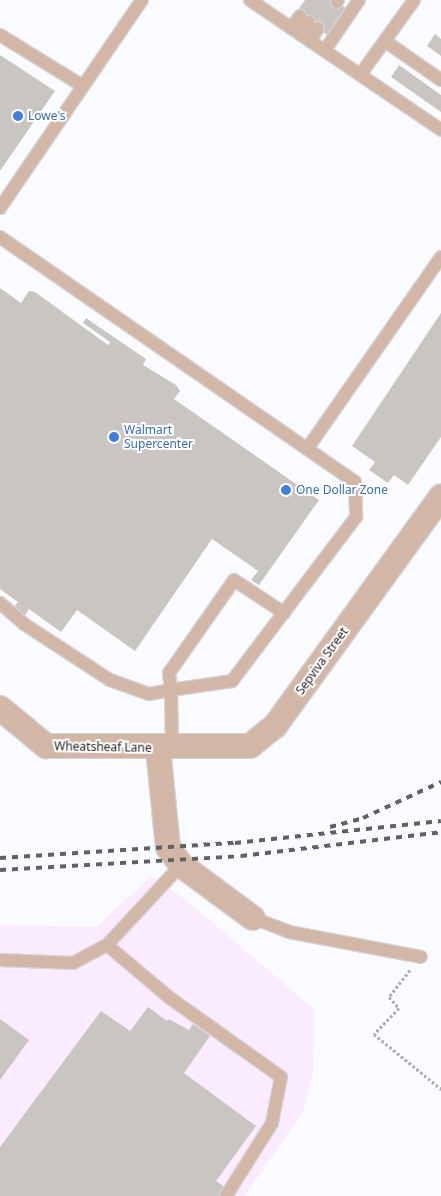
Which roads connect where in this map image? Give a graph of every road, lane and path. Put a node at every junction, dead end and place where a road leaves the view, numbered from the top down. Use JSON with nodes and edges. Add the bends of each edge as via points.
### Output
{"nodes":[{"id":1,"x":142,"y":0,"type":"edge"},
{"id":2,"x":250,"y":0,"type":"edge"},
{"id":3,"x":359,"y":0,"type":"edge"},
{"id":4,"x":414,"y":0,"type":"edge"},
{"id":5,"x":300,"y":34,"type":"junction"},
{"id":6,"x":0,"y":35,"type":"edge"},
{"id":7,"x":385,"y":41,"type":"junction"},
{"id":8,"x":325,"y":50,"type":"junction"},
{"id":9,"x":360,"y":75,"type":"junction"},
{"id":10,"x":441,"y":80,"type":"edge"},
{"id":11,"x":83,"y":86,"type":"junction"},
{"id":12,"x":441,"y":130,"type":"edge"},
{"id":13,"x":0,"y":208,"type":"edge"},
{"id":14,"x":0,"y":237,"type":"edge"},
{"id":15,"x":441,"y":257,"type":"edge"},
{"id":16,"x":307,"y":449,"type":"junction"},
{"id":17,"x":441,"y":496,"type":"edge"},
{"id":18,"x":0,"y":603,"type":"edge"},
{"id":19,"x":284,"y":613,"type":"junction"},
{"id":20,"x":171,"y":690,"type":"junction"},
{"id":21,"x":0,"y":708,"type":"edge"},
{"id":22,"x":165,"y":748,"type":"junction"},
{"id":23,"x":181,"y":865,"type":"junction"},
{"id":24,"x":253,"y":918,"type":"joint"},
{"id":25,"x":107,"y":945,"type":"junction"},
{"id":26,"x":420,"y":957,"type":"joint"},
{"id":27,"x":0,"y":960,"type":"edge"},
{"id":28,"x":441,"y":1089,"type":"edge"},
{"id":29,"x":226,"y":1196,"type":"edge"}],
"edges":[{"from":1,"to":11,"type":"lane"},
{"from":2,"to":5,"type":"lane"},
{"from":3,"to":8,"type":"lane"},
{"from":4,"to":7,"type":"lane"},
{"from":5,"to":5,"type":"lane","via":[[309,22]]},
{"from":5,"to":8,"type":"lane"},
{"from":6,"to":11,"type":"lane"},
{"from":7,"to":9,"type":"lane"},
{"from":7,"to":10,"type":"lane"},
{"from":8,"to":9,"type":"lane"},
{"from":9,"to":12,"type":"lane"},
{"from":11,"to":13,"type":"lane"},
{"from":14,"to":16,"type":"lane"},
{"from":15,"to":16,"type":"lane"},
{"from":16,"to":19,"type":"lane","via":[[355,482],[356,517]]},
{"from":17,"to":22,"type":"street","name":"Sepviva Street","via":[[275,726],[250,746]]},
{"from":18,"to":20,"type":"lane","via":[[24,624],[110,680],[149,694]]},
{"from":19,"to":20,"type":"lane","via":[[232,682]]},
{"from":19,"to":20,"type":"lane","via":[[234,580],[169,673]]},
{"from":20,"to":22,"type":"lane"},
{"from":21,"to":22,"type":"street","name":"Wheatsheaf Lane","via":[[46,746]]},
{"from":22,"to":23,"type":"street","name":"Wheatsheaf Lane","via":[[168,847]]},
{"from":23,"to":24,"type":"street","name":"Wheatsheaf Lane"},
{"from":23,"to":25,"type":"lane"},
{"from":24,"to":26,"type":"lane","via":[[289,932]]},
{"from":25,"to":27,"type":"lane","via":[[74,963]]},
{"from":25,"to":29,"type":"lane","via":[[170,998],[281,1077],[272,1123]]},
{"from":26,"to":28,"type":"path","via":[[389,998],[400,1008],[374,1034]]}]}
